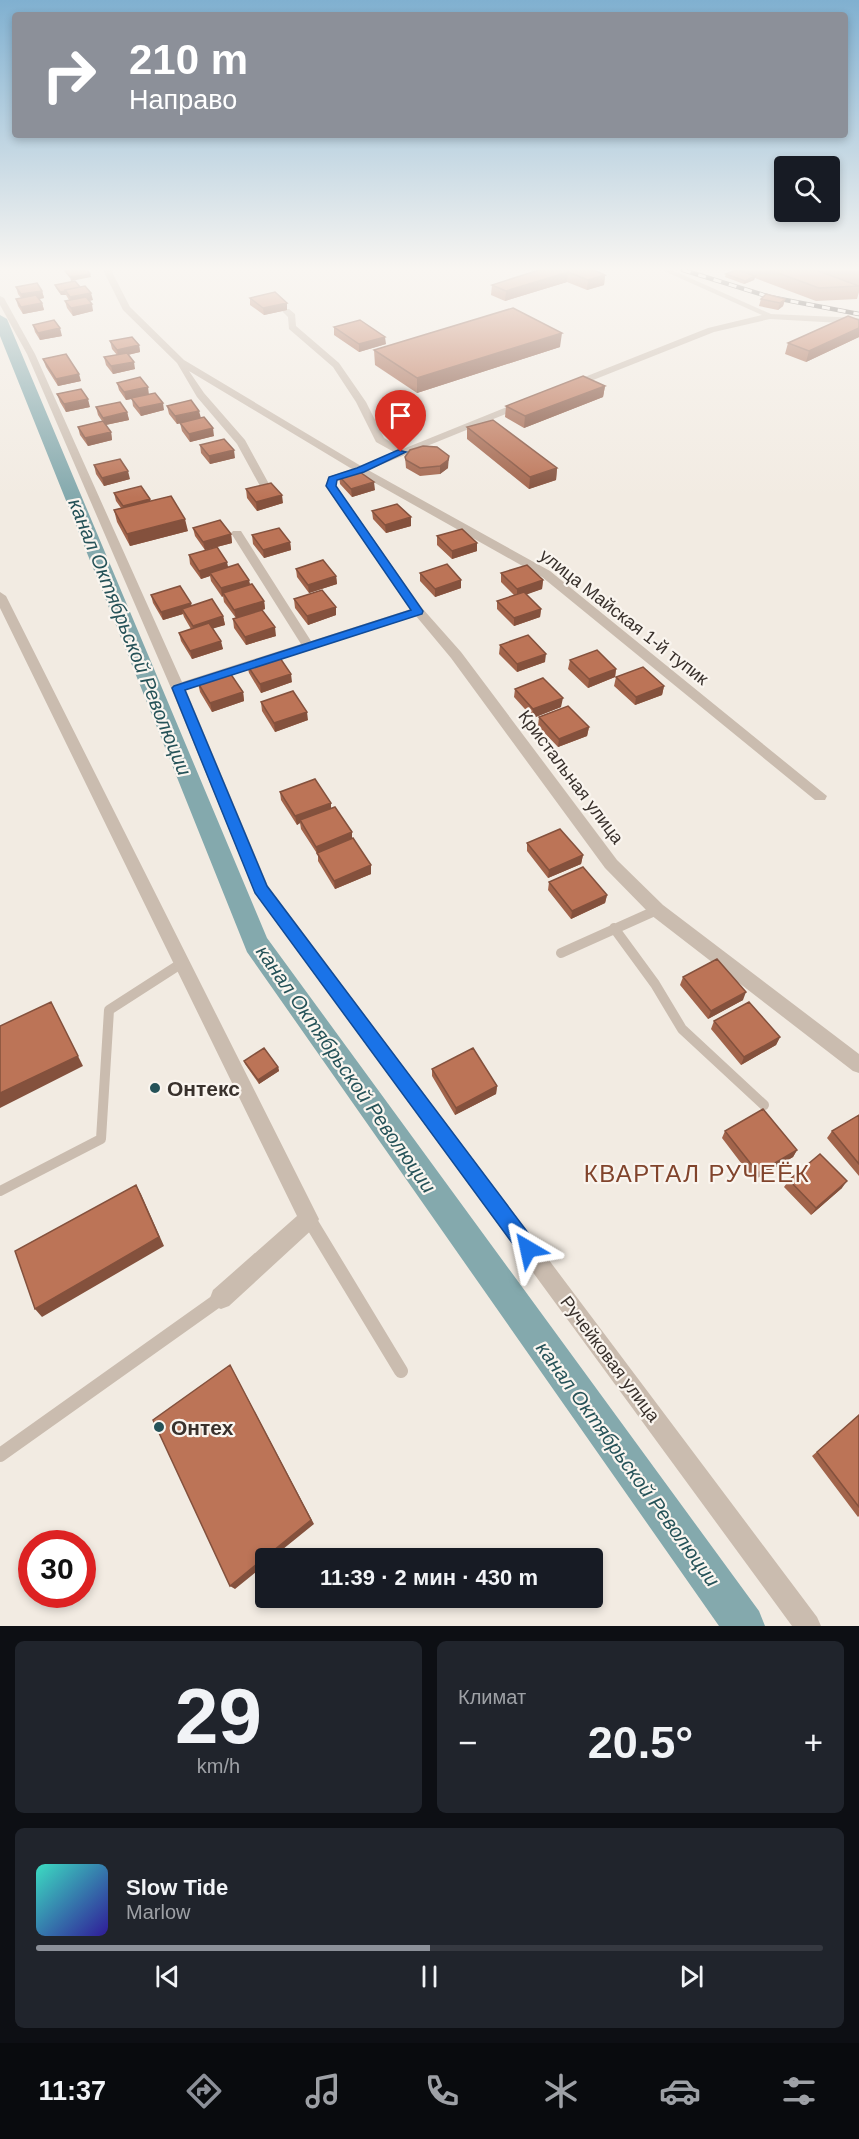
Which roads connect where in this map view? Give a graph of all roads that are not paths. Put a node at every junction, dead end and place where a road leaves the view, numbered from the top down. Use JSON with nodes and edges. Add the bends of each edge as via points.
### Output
{"nodes":[{"id":1,"x":27,"y":346,"type":"edge"},
{"id":2,"x":165,"y":346,"type":"edge"},
{"id":3,"x":314,"y":346,"type":"edge"},
{"id":4,"x":671,"y":346,"type":"edge"},
{"id":5,"x":181,"y":362,"type":"junction"},
{"id":6,"x":556,"y":391,"type":"edge"},
{"id":7,"x":534,"y":400,"type":"edge"},
{"id":8,"x":401,"y":452,"type":"junction"},
{"id":9,"x":360,"y":470,"type":"junction"},
{"id":10,"x":264,"y":484,"type":"edge"},
{"id":11,"x":237,"y":533,"type":"dead end"},
{"id":12,"x":0,"y":596,"type":"edge"},
{"id":13,"x":418,"y":611,"type":"junction"},
{"id":14,"x":309,"y":647,"type":"junction"},
{"id":15,"x":178,"y":688,"type":"junction"},
{"id":16,"x":819,"y":796,"type":"dead end"},
{"id":17,"x":657,"y":910,"type":"junction"},
{"id":18,"x":614,"y":928,"type":"junction"},
{"id":19,"x":561,"y":953,"type":"dead end"},
{"id":20,"x":182,"y":963,"type":"junction"},
{"id":21,"x":859,"y":1065,"type":"edge"},
{"id":22,"x":764,"y":1105,"type":"dead end"},
{"id":23,"x":0,"y":1191,"type":"edge"},
{"id":24,"x":309,"y":1219,"type":"junction"},
{"id":25,"x":221,"y":1298,"type":"joint"},
{"id":26,"x":400,"y":1371,"type":"dead end"},
{"id":27,"x":0,"y":1455,"type":"edge"},
{"id":28,"x":808,"y":1626,"type":"edge"}],
"edges":[{"from":1,"to":15,"type":"street","name":"Ручейковая улица"},
{"from":2,"to":5,"type":"street"},
{"from":3,"to":8,"type":"street","via":[[336,365],[380,440]]},
{"from":4,"to":6,"type":"street"},
{"from":5,"to":9,"type":"street","name":"улица Майская 1-й тупик"},
{"from":5,"to":10,"type":"street","via":[[186,375],[242,444]]},
{"from":7,"to":8,"type":"street"},
{"from":8,"to":9,"type":"street"},
{"from":9,"to":13,"type":"street","name":"Кристальная улица","via":[[332,479],[331,486]]},
{"from":9,"to":16,"type":"street","name":"улица Майская 1-й тупик","via":[[546,574]]},
{"from":11,"to":14,"type":"street"},
{"from":12,"to":20,"type":"street"},
{"from":13,"to":14,"type":"street"},
{"from":13,"to":17,"type":"street","name":"Кристальная улица","via":[[456,655],[595,844]]},
{"from":14,"to":15,"type":"street"},
{"from":15,"to":28,"type":"street","name":"Ручейковая улица","via":[[261,889]]},
{"from":17,"to":18,"type":"lane"},
{"from":17,"to":21,"type":"street","name":"Кристальная улица"},
{"from":18,"to":19,"type":"lane"},
{"from":18,"to":22,"type":"lane","via":[[682,1029]]},
{"from":20,"to":23,"type":"lane","via":[[109,1010],[101,1138]]},
{"from":20,"to":24,"type":"street"},
{"from":24,"to":25,"type":"street"},
{"from":24,"to":26,"type":"lane"},
{"from":25,"to":27,"type":"lane"}]}
